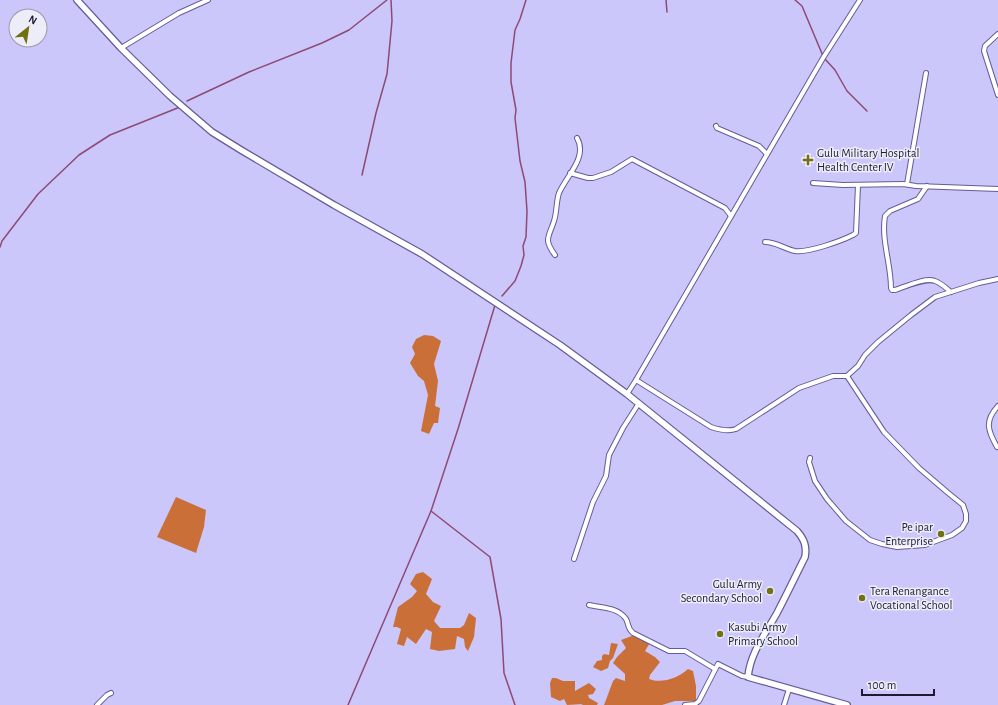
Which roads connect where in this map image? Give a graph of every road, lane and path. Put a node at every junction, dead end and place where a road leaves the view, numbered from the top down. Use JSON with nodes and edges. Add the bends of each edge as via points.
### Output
{"nodes":[{"id":1,"x":77,"y":0,"type":"edge"},
{"id":2,"x":208,"y":0,"type":"edge"},
{"id":3,"x":860,"y":0,"type":"edge"},
{"id":4,"x":998,"y":34,"type":"edge"},
{"id":5,"x":121,"y":48,"type":"junction"},
{"id":6,"x":926,"y":73,"type":"dead end"},
{"id":7,"x":998,"y":95,"type":"edge"},
{"id":8,"x":716,"y":126,"type":"dead end"},
{"id":9,"x":577,"y":138,"type":"dead end"},
{"id":10,"x":767,"y":154,"type":"junction"},
{"id":11,"x":570,"y":173,"type":"junction"},
{"id":12,"x":813,"y":183,"type":"dead end"},
{"id":13,"x":907,"y":184,"type":"junction"},
{"id":14,"x":858,"y":185,"type":"junction"},
{"id":15,"x":927,"y":186,"type":"junction"},
{"id":16,"x":998,"y":188,"type":"edge"},
{"id":17,"x":732,"y":216,"type":"junction"},
{"id":18,"x":765,"y":242,"type":"dead end"},
{"id":19,"x":555,"y":255,"type":"dead end"},
{"id":20,"x":998,"y":279,"type":"edge"},
{"id":21,"x":951,"y":292,"type":"junction"},
{"id":22,"x":847,"y":376,"type":"junction"},
{"id":23,"x":636,"y":380,"type":"junction"},
{"id":24,"x":627,"y":394,"type":"junction"},
{"id":25,"x":639,"y":403,"type":"junction"},
{"id":26,"x":998,"y":406,"type":"edge"},
{"id":27,"x":997,"y":447,"type":"edge"},
{"id":28,"x":810,"y":458,"type":"dead end"},
{"id":29,"x":574,"y":559,"type":"dead end"},
{"id":30,"x":589,"y":605,"type":"dead end"},
{"id":31,"x":715,"y":669,"type":"junction"},
{"id":32,"x":748,"y":677,"type":"junction"},
{"id":33,"x":789,"y":689,"type":"junction"},
{"id":34,"x":111,"y":694,"type":"dead end"},
{"id":35,"x":829,"y":702,"type":"edge"},
{"id":36,"x":96,"y":705,"type":"edge"},
{"id":37,"x":685,"y":705,"type":"edge"},
{"id":38,"x":784,"y":705,"type":"edge"},
{"id":39,"x":847,"y":705,"type":"edge"}],
"edges":[{"from":1,"to":5,"type":"street"},
{"from":2,"to":5,"type":"street","via":[[179,13]]},
{"from":3,"to":10,"type":"street"},
{"from":4,"to":7,"type":"street","via":[[985,46],[984,51]]},
{"from":5,"to":24,"type":"street","via":[[212,132],[422,254],[571,352]]},
{"from":6,"to":13,"type":"street"},
{"from":8,"to":10,"type":"street","via":[[759,146]]},
{"from":9,"to":11,"type":"street","via":[[582,147],[580,158]]},
{"from":10,"to":17,"type":"street"},
{"from":11,"to":17,"type":"street","via":[[593,178],[615,170],[632,159],[725,208]]},
{"from":11,"to":19,"type":"street","via":[[559,193],[556,215],[548,239],[548,246]]},
{"from":12,"to":14,"type":"street"},
{"from":13,"to":14,"type":"street"},
{"from":13,"to":15,"type":"street"},
{"from":14,"to":18,"type":"street","via":[[854,235],[802,251]]},
{"from":15,"to":16,"type":"street"},
{"from":15,"to":21,"type":"street","via":[[918,199],[890,211],[885,216],[885,244],[891,288],[895,290],[930,280],[938,282]]},
{"from":17,"to":23,"type":"street"},
{"from":20,"to":21,"type":"street"},
{"from":21,"to":22,"type":"street","via":[[935,297],[911,315],[865,355]]},
{"from":22,"to":23,"type":"street","via":[[833,376],[799,388],[728,431],[712,427]]},
{"from":22,"to":28,"type":"street","via":[[884,432],[919,468],[963,505],[966,521],[962,528],[952,535],[925,545],[897,547],[870,540],[846,521],[827,499],[815,480]]},
{"from":23,"to":24,"type":"street"},
{"from":24,"to":25,"type":"street"},
{"from":25,"to":29,"type":"street","via":[[609,454],[606,476],[593,502]]},
{"from":25,"to":32,"type":"street","via":[[797,531],[805,544],[805,557],[752,660]]},
{"from":26,"to":27,"type":"street","via":[[992,413],[988,430]]},
{"from":30,"to":31,"type":"street","via":[[618,611],[627,620],[628,628],[633,633],[669,651],[685,651]]},
{"from":31,"to":32,"type":"street","via":[[718,664]]},
{"from":31,"to":37,"type":"street","via":[[699,701]]},
{"from":32,"to":33,"type":"street"},
{"from":33,"to":35,"type":"street"},
{"from":33,"to":38,"type":"street"},
{"from":34,"to":36,"type":"street"},
{"from":35,"to":39,"type":"street"}]}
